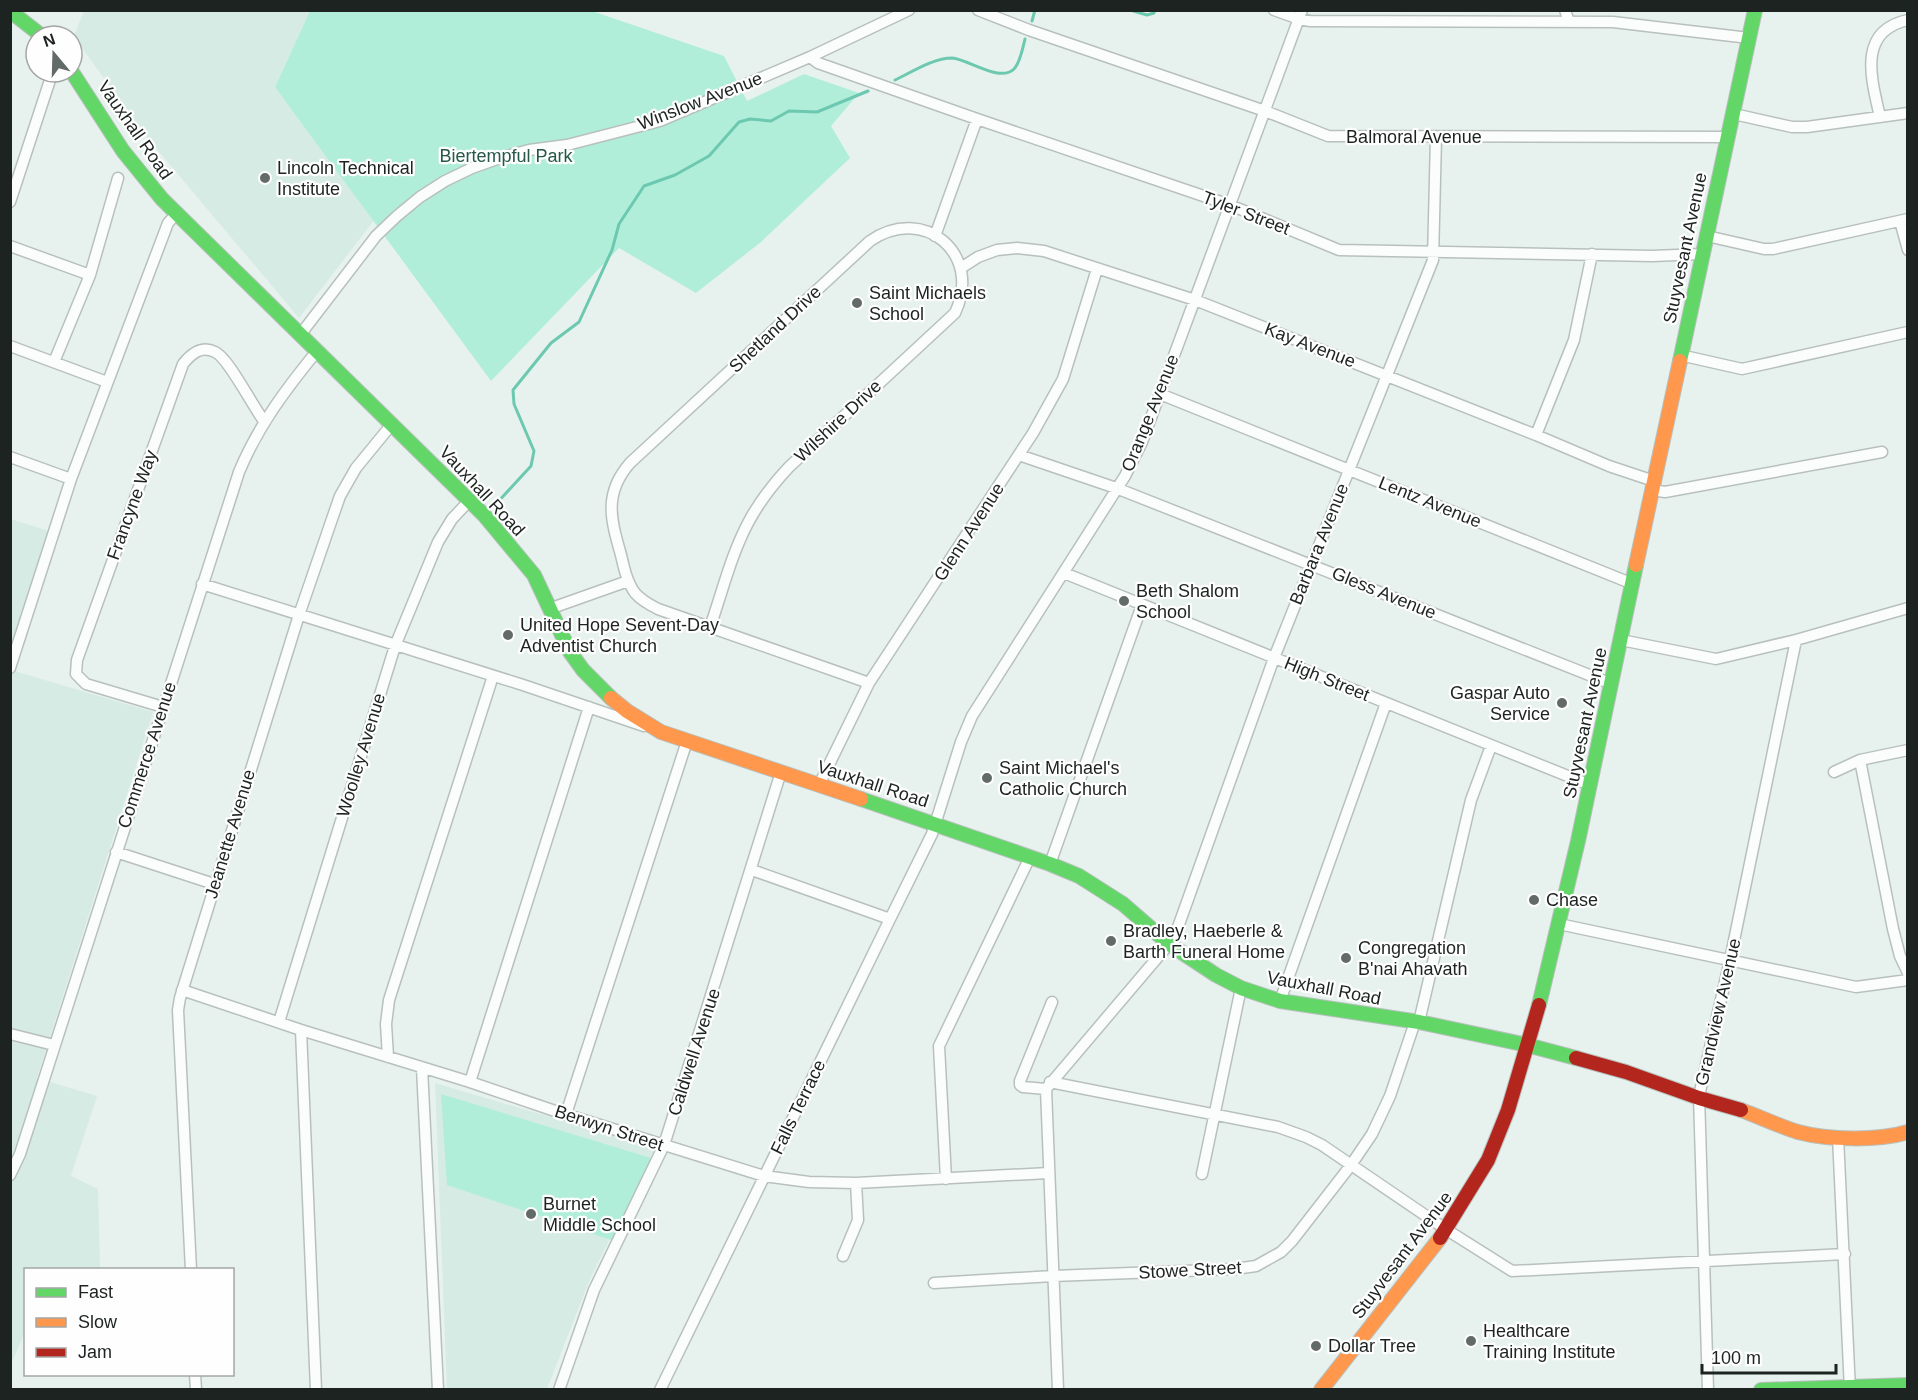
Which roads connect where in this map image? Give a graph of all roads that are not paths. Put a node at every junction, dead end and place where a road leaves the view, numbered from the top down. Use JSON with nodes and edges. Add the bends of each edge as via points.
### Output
{"nodes":[{"id":1,"x":909,"y":10,"type":"edge"},
{"id":2,"x":978,"y":10,"type":"edge"},
{"id":3,"x":1274,"y":10,"type":"edge"},
{"id":4,"x":1565,"y":10,"type":"edge"},
{"id":5,"x":1755,"y":10,"type":"edge"},
{"id":6,"x":10,"y":11,"type":"edge"},
{"id":7,"x":1301,"y":15,"type":"edge"},
{"id":8,"x":1908,"y":20,"type":"edge"},
{"id":9,"x":1569,"y":22,"type":"junction"},
{"id":10,"x":27,"y":24,"type":"edge"},
{"id":11,"x":1749,"y":38,"type":"junction"},
{"id":12,"x":810,"y":57,"type":"junction"},
{"id":13,"x":49,"y":84,"type":"edge"},
{"id":14,"x":80,"y":84,"type":"edge"},
{"id":15,"x":1265,"y":111,"type":"junction"},
{"id":16,"x":1908,"y":113,"type":"edge"},
{"id":17,"x":1734,"y":114,"type":"junction"},
{"id":18,"x":1880,"y":117,"type":"junction"},
{"id":19,"x":977,"y":119,"type":"junction"},
{"id":20,"x":1436,"y":137,"type":"junction"},
{"id":21,"x":1728,"y":137,"type":"junction"},
{"id":22,"x":118,"y":178,"type":"dead end"},
{"id":23,"x":10,"y":202,"type":"edge"},
{"id":24,"x":1230,"y":205,"type":"junction"},
{"id":25,"x":177,"y":213,"type":"junction"},
{"id":26,"x":1904,"y":220,"type":"edge"},
{"id":27,"x":936,"y":236,"type":"junction"},
{"id":28,"x":1707,"y":236,"type":"junction"},
{"id":29,"x":10,"y":246,"type":"edge"},
{"id":30,"x":1908,"y":250,"type":"edge"},
{"id":31,"x":1434,"y":251,"type":"junction"},
{"id":32,"x":1592,"y":254,"type":"junction"},
{"id":33,"x":1702,"y":254,"type":"junction"},
{"id":34,"x":961,"y":268,"type":"junction"},
{"id":35,"x":1097,"y":269,"type":"junction"},
{"id":36,"x":90,"y":275,"type":"junction"},
{"id":37,"x":1195,"y":300,"type":"junction"},
{"id":38,"x":1908,"y":333,"type":"edge"},
{"id":39,"x":300,"y":334,"type":"junction"},
{"id":40,"x":10,"y":346,"type":"edge"},
{"id":41,"x":317,"y":351,"type":"junction"},
{"id":42,"x":1680,"y":355,"type":"junction"},
{"id":43,"x":54,"y":362,"type":"junction"},
{"id":44,"x":1386,"y":375,"type":"junction"},
{"id":45,"x":107,"y":382,"type":"junction"},
{"id":46,"x":1160,"y":394,"type":"junction"},
{"id":47,"x":264,"y":421,"type":"junction"},
{"id":48,"x":392,"y":424,"type":"junction"},
{"id":49,"x":1536,"y":435,"type":"junction"},
{"id":50,"x":1882,"y":452,"type":"dead end"},
{"id":51,"x":1019,"y":455,"type":"junction"},
{"id":52,"x":10,"y":457,"type":"edge"},
{"id":53,"x":1348,"y":470,"type":"junction"},
{"id":54,"x":71,"y":479,"type":"junction"},
{"id":55,"x":1653,"y":485,"type":"junction"},
{"id":56,"x":1116,"y":488,"type":"junction"},
{"id":57,"x":469,"y":501,"type":"junction"},
{"id":58,"x":1311,"y":563,"type":"junction"},
{"id":59,"x":1065,"y":573,"type":"junction"},
{"id":60,"x":628,"y":581,"type":"junction"},
{"id":61,"x":202,"y":584,"type":"junction"},
{"id":62,"x":1633,"y":584,"type":"junction"},
{"id":63,"x":1142,"y":605,"type":"junction"},
{"id":64,"x":1908,"y":608,"type":"edge"},
{"id":65,"x":549,"y":609,"type":"junction"},
{"id":66,"x":299,"y":615,"type":"junction"},
{"id":67,"x":710,"y":627,"type":"junction"},
{"id":68,"x":1621,"y":640,"type":"junction"},
{"id":69,"x":1796,"y":640,"type":"junction"},
{"id":70,"x":395,"y":646,"type":"junction"},
{"id":71,"x":1274,"y":658,"type":"junction"},
{"id":72,"x":10,"y":668,"type":"edge"},
{"id":73,"x":493,"y":676,"type":"junction"},
{"id":74,"x":869,"y":683,"type":"junction"},
{"id":75,"x":1612,"y":684,"type":"junction"},
{"id":76,"x":1386,"y":703,"type":"junction"},
{"id":77,"x":163,"y":707,"type":"junction"},
{"id":78,"x":589,"y":707,"type":"junction"},
{"id":79,"x":661,"y":732,"type":"junction"},
{"id":80,"x":687,"y":741,"type":"junction"},
{"id":81,"x":1491,"y":746,"type":"junction"},
{"id":82,"x":1908,"y":750,"type":"edge"},
{"id":83,"x":1860,"y":760,"type":"junction"},
{"id":84,"x":781,"y":772,"type":"junction"},
{"id":85,"x":1834,"y":772,"type":"dead end"},
{"id":86,"x":819,"y":785,"type":"junction"},
{"id":87,"x":1590,"y":785,"type":"junction"},
{"id":88,"x":936,"y":824,"type":"junction"},
{"id":89,"x":116,"y":852,"type":"junction"},
{"id":90,"x":1030,"y":857,"type":"junction"},
{"id":91,"x":1050,"y":864,"type":"junction"},
{"id":92,"x":752,"y":870,"type":"junction"},
{"id":93,"x":214,"y":884,"type":"junction"},
{"id":94,"x":890,"y":919,"type":"junction"},
{"id":95,"x":1559,"y":924,"type":"junction"},
{"id":96,"x":1169,"y":944,"type":"junction"},
{"id":97,"x":1730,"y":960,"type":"junction"},
{"id":98,"x":1908,"y":973,"type":"edge"},
{"id":99,"x":1908,"y":980,"type":"edge"},
{"id":100,"x":1241,"y":988,"type":"junction"},
{"id":101,"x":182,"y":990,"type":"junction"},
{"id":102,"x":1280,"y":1001,"type":"junction"},
{"id":103,"x":1052,"y":1002,"type":"dead end"},
{"id":104,"x":279,"y":1022,"type":"junction"},
{"id":105,"x":1417,"y":1022,"type":"junction"},
{"id":106,"x":301,"y":1030,"type":"junction"},
{"id":107,"x":10,"y":1034,"type":"edge"},
{"id":108,"x":54,"y":1045,"type":"junction"},
{"id":109,"x":1527,"y":1045,"type":"junction"},
{"id":110,"x":388,"y":1057,"type":"junction"},
{"id":111,"x":422,"y":1068,"type":"junction"},
{"id":112,"x":470,"y":1082,"type":"junction"},
{"id":113,"x":1048,"y":1085,"type":"junction"},
{"id":114,"x":1699,"y":1098,"type":"junction"},
{"id":115,"x":566,"y":1114,"type":"junction"},
{"id":116,"x":1214,"y":1114,"type":"junction"},
{"id":117,"x":1908,"y":1132,"type":"edge"},
{"id":118,"x":1838,"y":1137,"type":"junction"},
{"id":119,"x":664,"y":1145,"type":"junction"},
{"id":120,"x":1351,"y":1165,"type":"junction"},
{"id":121,"x":1050,"y":1173,"type":"junction"},
{"id":122,"x":1202,"y":1174,"type":"dead end"},
{"id":123,"x":10,"y":1175,"type":"edge"},
{"id":124,"x":764,"y":1176,"type":"junction"},
{"id":125,"x":946,"y":1179,"type":"junction"},
{"id":126,"x":856,"y":1183,"type":"junction"},
{"id":127,"x":1448,"y":1230,"type":"junction"},
{"id":128,"x":1845,"y":1254,"type":"junction"},
{"id":129,"x":843,"y":1256,"type":"dead end"},
{"id":130,"x":1703,"y":1261,"type":"junction"},
{"id":131,"x":191,"y":1268,"type":"edge"},
{"id":132,"x":1053,"y":1275,"type":"junction"},
{"id":133,"x":934,"y":1282,"type":"dead end"},
{"id":134,"x":1908,"y":1385,"type":"edge"},
{"id":135,"x":1850,"y":1388,"type":"edge"},
{"id":136,"x":1885,"y":1388,"type":"edge"},
{"id":137,"x":316,"y":1389,"type":"edge"},
{"id":138,"x":438,"y":1389,"type":"edge"},
{"id":139,"x":559,"y":1389,"type":"edge"},
{"id":140,"x":660,"y":1389,"type":"edge"},
{"id":141,"x":1058,"y":1389,"type":"edge"},
{"id":142,"x":1321,"y":1389,"type":"edge"},
{"id":143,"x":1708,"y":1389,"type":"edge"},
{"id":144,"x":1761,"y":1389,"type":"edge"}],
"edges":[{"from":1,"to":12,"type":"street","name":"Winslow Avenue"},
{"from":2,"to":15,"type":"street","name":"Balmoral Avenue"},
{"from":3,"to":7,"type":"street"},
{"from":4,"to":9,"type":"street"},
{"from":5,"to":11,"type":"street","name":"Stuyvesant Avenue"},
{"from":6,"to":10,"type":"street"},
{"from":7,"to":9,"type":"street"},
{"from":7,"to":15,"type":"street","name":"Orange Avenue"},
{"from":8,"to":18,"type":"street","via":[[1889,28],[1872,51],[1870,70]]},
{"from":9,"to":11,"type":"street","via":[[1613,22]]},
{"from":11,"to":17,"type":"street","name":"Stuyvesant Avenue"},
{"from":12,"to":19,"type":"street","name":"Tyler Street"},
{"from":12,"to":39,"type":"street","name":"Winslow Avenue","via":[[660,121],[500,158],[446,181],[376,236]]},
{"from":13,"to":23,"type":"street"},
{"from":14,"to":25,"type":"street","name":"Vauxhall Road","via":[[139,172]]},
{"from":15,"to":20,"type":"street","name":"Balmoral Avenue","via":[[1329,136]]},
{"from":15,"to":24,"type":"street","name":"Orange Avenue"},
{"from":16,"to":18,"type":"street"},
{"from":17,"to":18,"type":"street","via":[[1792,127]]},
{"from":17,"to":21,"type":"street","name":"Stuyvesant Avenue"},
{"from":19,"to":24,"type":"street","name":"Tyler Street"},
{"from":19,"to":27,"type":"street"},
{"from":20,"to":21,"type":"street","name":"Balmoral Avenue"},
{"from":20,"to":31,"type":"street","name":"Barbara Avenue"},
{"from":21,"to":28,"type":"street","name":"Stuyvesant Avenue"},
{"from":22,"to":36,"type":"street"},
{"from":24,"to":31,"type":"street","name":"Tyler Street","via":[[1340,250]]},
{"from":24,"to":37,"type":"street","name":"Orange Avenue"},
{"from":25,"to":39,"type":"street","name":"Vauxhall Road"},
{"from":25,"to":45,"type":"street","via":[[168,224]]},
{"from":26,"to":28,"type":"street","via":[[1773,249]]},
{"from":26,"to":30,"type":"street"},
{"from":27,"to":34,"type":"street","via":[[953,252]]},
{"from":27,"to":60,"type":"street","name":"Shetland Drive","via":[[914,228],[896,228],[870,241],[630,464],[615,488],[611,509]]},
{"from":28,"to":33,"type":"street","name":"Stuyvesant Avenue"},
{"from":29,"to":36,"type":"street"},
{"from":31,"to":32,"type":"street","name":"Tyler Street"},
{"from":31,"to":44,"type":"street","name":"Barbara Avenue"},
{"from":32,"to":33,"type":"street","name":"Tyler Street"},
{"from":32,"to":49,"type":"street","via":[[1574,340]]},
{"from":33,"to":42,"type":"street","name":"Stuyvesant Avenue"},
{"from":34,"to":35,"type":"street","name":"Kay Avenue","via":[[987,253],[1017,248],[1044,251]]},
{"from":34,"to":67,"type":"street","name":"Wilshire Drive","via":[[960,302],[952,316],[789,467],[759,503],[739,542]]},
{"from":35,"to":37,"type":"street","name":"Kay Avenue"},
{"from":35,"to":51,"type":"street","name":"Glenn Avenue","via":[[1062,379]]},
{"from":36,"to":43,"type":"street"},
{"from":37,"to":44,"type":"street","name":"Kay Avenue"},
{"from":37,"to":46,"type":"street","name":"Orange Avenue"},
{"from":38,"to":42,"type":"street","via":[[1742,369]]},
{"from":39,"to":41,"type":"street","name":"Vauxhall Road"},
{"from":40,"to":43,"type":"street"},
{"from":41,"to":47,"type":"street","name":"Commerce Avenue"},
{"from":41,"to":48,"type":"street","name":"Vauxhall Road"},
{"from":42,"to":55,"type":"street","name":"Stuyvesant Avenue"},
{"from":43,"to":45,"type":"street"},
{"from":44,"to":49,"type":"street","name":"Kay Avenue"},
{"from":44,"to":53,"type":"street","name":"Barbara Avenue"},
{"from":45,"to":54,"type":"street"},
{"from":46,"to":53,"type":"street","name":"Lentz Avenue"},
{"from":46,"to":56,"type":"street","name":"Orange Avenue","via":[[1142,442]]},
{"from":47,"to":61,"type":"street","name":"Commerce Avenue","via":[[238,472]]},
{"from":47,"to":77,"type":"street","name":"Francyne Way","via":[[216,352],[204,349],[192,353],[183,364],[76,660],[76,674],[86,684]]},
{"from":48,"to":57,"type":"street","name":"Vauxhall Road"},
{"from":48,"to":66,"type":"street","name":"Jeanette Avenue","via":[[356,468],[340,496]]},
{"from":49,"to":55,"type":"street","name":"Kay Avenue"},
{"from":50,"to":55,"type":"street","via":[[1665,492]]},
{"from":51,"to":56,"type":"street","name":"Gless Avenue"},
{"from":51,"to":74,"type":"street","name":"Glenn Avenue"},
{"from":52,"to":54,"type":"street"},
{"from":53,"to":58,"type":"street","name":"Barbara Avenue"},
{"from":53,"to":62,"type":"street","name":"Lentz Avenue"},
{"from":54,"to":72,"type":"street"},
{"from":55,"to":62,"type":"street","name":"Stuyvesant Avenue"},
{"from":56,"to":58,"type":"street","name":"Gless Avenue"},
{"from":56,"to":59,"type":"street","name":"Orange Avenue"},
{"from":57,"to":65,"type":"street","name":"Vauxhall Road","via":[[534,575]]},
{"from":57,"to":70,"type":"street","name":"Woolley Avenue","via":[[438,542]]},
{"from":58,"to":71,"type":"street","name":"Barbara Avenue"},
{"from":58,"to":75,"type":"street","name":"Gless Avenue"},
{"from":59,"to":63,"type":"street","name":"High Street"},
{"from":59,"to":88,"type":"street","name":"Orange Avenue","via":[[972,716]]},
{"from":60,"to":65,"type":"street"},
{"from":60,"to":67,"type":"street","via":[[637,595],[658,609]]},
{"from":61,"to":66,"type":"street"},
{"from":61,"to":77,"type":"street","name":"Commerce Avenue"},
{"from":62,"to":68,"type":"street","name":"Stuyvesant Avenue"},
{"from":63,"to":71,"type":"street","name":"High Street"},
{"from":63,"to":91,"type":"street"},
{"from":64,"to":69,"type":"street"},
{"from":65,"to":79,"type":"street","name":"Vauxhall Road","via":[[583,670],[627,711]]},
{"from":66,"to":70,"type":"street"},
{"from":66,"to":93,"type":"street","name":"Jeanette Avenue"},
{"from":67,"to":74,"type":"street"},
{"from":68,"to":69,"type":"street","via":[[1716,659]]},
{"from":68,"to":75,"type":"street","name":"Stuyvesant Avenue"},
{"from":69,"to":97,"type":"street","name":"Grandview Avenue"},
{"from":70,"to":73,"type":"street"},
{"from":70,"to":104,"type":"street","name":"Woolley Avenue"},
{"from":71,"to":76,"type":"street","name":"High Street"},
{"from":71,"to":96,"type":"street","name":"Barbara Avenue","via":[[1178,930]]},
{"from":73,"to":78,"type":"street"},
{"from":73,"to":110,"type":"street","via":[[389,1000]]},
{"from":74,"to":86,"type":"street","name":"Glenn Avenue"},
{"from":75,"to":87,"type":"street","name":"Stuyvesant Avenue"},
{"from":76,"to":81,"type":"street","name":"High Street"},
{"from":76,"to":102,"type":"street"},
{"from":77,"to":89,"type":"street","name":"Commerce Avenue"},
{"from":78,"to":79,"type":"street"},
{"from":78,"to":112,"type":"street"},
{"from":79,"to":80,"type":"street","name":"Vauxhall Road"},
{"from":80,"to":84,"type":"street","name":"Vauxhall Road"},
{"from":80,"to":115,"type":"street"},
{"from":81,"to":87,"type":"street","name":"High Street"},
{"from":81,"to":105,"type":"street","name":"Stowe Street","via":[[1471,800]]},
{"from":82,"to":83,"type":"street"},
{"from":83,"to":85,"type":"street"},
{"from":83,"to":98,"type":"street","via":[[1893,929]]},
{"from":84,"to":86,"type":"street","name":"Vauxhall Road"},
{"from":84,"to":92,"type":"street","name":"Caldwell Avenue"},
{"from":86,"to":88,"type":"street","name":"Vauxhall Road"},
{"from":87,"to":95,"type":"street","name":"Stuyvesant Avenue"},
{"from":88,"to":90,"type":"street","name":"Vauxhall Road"},
{"from":88,"to":94,"type":"street","name":"Falls Terrace"},
{"from":89,"to":93,"type":"street"},
{"from":89,"to":108,"type":"street","name":"Commerce Avenue"},
{"from":90,"to":91,"type":"street","name":"Vauxhall Road"},
{"from":90,"to":125,"type":"street","via":[[939,1046]]},
{"from":91,"to":96,"type":"street","name":"Vauxhall Road","via":[[1110,895]]},
{"from":92,"to":94,"type":"street"},
{"from":92,"to":119,"type":"street","name":"Caldwell Avenue"},
{"from":93,"to":101,"type":"street","name":"Jeanette Avenue"},
{"from":94,"to":124,"type":"street","name":"Falls Terrace"},
{"from":95,"to":97,"type":"street"},
{"from":95,"to":109,"type":"street","name":"Stuyvesant Avenue"},
{"from":96,"to":100,"type":"street","name":"Vauxhall Road"},
{"from":96,"to":113,"type":"street","name":"Barbara Avenue"},
{"from":97,"to":99,"type":"street","via":[[1856,987]]},
{"from":97,"to":114,"type":"street","name":"Grandview Avenue"},
{"from":100,"to":102,"type":"street","name":"Vauxhall Road"},
{"from":100,"to":116,"type":"street"},
{"from":101,"to":104,"type":"street","name":"Berwyn Street"},
{"from":101,"to":131,"type":"street","name":"Jeanette Avenue","via":[[178,1010]]},
{"from":102,"to":105,"type":"street","name":"Vauxhall Road"},
{"from":103,"to":113,"type":"street","via":[[1020,1081],[1023,1088]]},
{"from":104,"to":106,"type":"street","name":"Berwyn Street"},
{"from":105,"to":109,"type":"street","name":"Vauxhall Road"},
{"from":105,"to":120,"type":"street","name":"Stowe Street","via":[[1390,1096],[1372,1134]]},
{"from":106,"to":110,"type":"street","name":"Berwyn Street"},
{"from":106,"to":137,"type":"street"},
{"from":107,"to":108,"type":"street"},
{"from":108,"to":123,"type":"street","name":"Commerce Avenue"},
{"from":109,"to":114,"type":"street","name":"Vauxhall Road","via":[[1626,1072]]},
{"from":109,"to":127,"type":"street","name":"Stuyvesant Avenue","via":[[1488,1160]]},
{"from":110,"to":111,"type":"street","name":"Berwyn Street"},
{"from":111,"to":112,"type":"street","name":"Berwyn Street"},
{"from":111,"to":138,"type":"street"},
{"from":112,"to":115,"type":"street","name":"Berwyn Street"},
{"from":113,"to":116,"type":"street"},
{"from":113,"to":121,"type":"street"},
{"from":114,"to":118,"type":"street","name":"Vauxhall Road","via":[[1799,1132]]},
{"from":114,"to":130,"type":"street","name":"Grandview Avenue"},
{"from":115,"to":119,"type":"street","name":"Berwyn Street"},
{"from":116,"to":120,"type":"street","via":[[1296,1133]]},
{"from":116,"to":122,"type":"street"},
{"from":117,"to":118,"type":"street","name":"Vauxhall Road","via":[[1854,1139]]},
{"from":118,"to":128,"type":"street"},
{"from":119,"to":124,"type":"street","name":"Berwyn Street"},
{"from":119,"to":139,"type":"street","name":"Caldwell Avenue","via":[[594,1290]]},
{"from":120,"to":127,"type":"street"},
{"from":120,"to":132,"type":"street","name":"Stowe Street","via":[[1292,1241],[1275,1257],[1256,1266]]},
{"from":121,"to":125,"type":"street","name":"Berwyn Street"},
{"from":121,"to":132,"type":"street"},
{"from":124,"to":126,"type":"street","name":"Berwyn Street"},
{"from":124,"to":140,"type":"street","name":"Falls Terrace"},
{"from":125,"to":126,"type":"street","name":"Berwyn Street"},
{"from":126,"to":129,"type":"street","via":[[858,1220]]},
{"from":127,"to":130,"type":"street","via":[[1512,1271]]},
{"from":127,"to":142,"type":"street","name":"Stuyvesant Avenue"},
{"from":128,"to":130,"type":"street"},
{"from":128,"to":135,"type":"street"},
{"from":130,"to":143,"type":"street","name":"Grandview Avenue"},
{"from":132,"to":133,"type":"street","name":"Stowe Street"},
{"from":132,"to":141,"type":"street"},
{"from":134,"to":136,"type":"street"},
{"from":135,"to":136,"type":"street"},
{"from":135,"to":144,"type":"street"}]}
